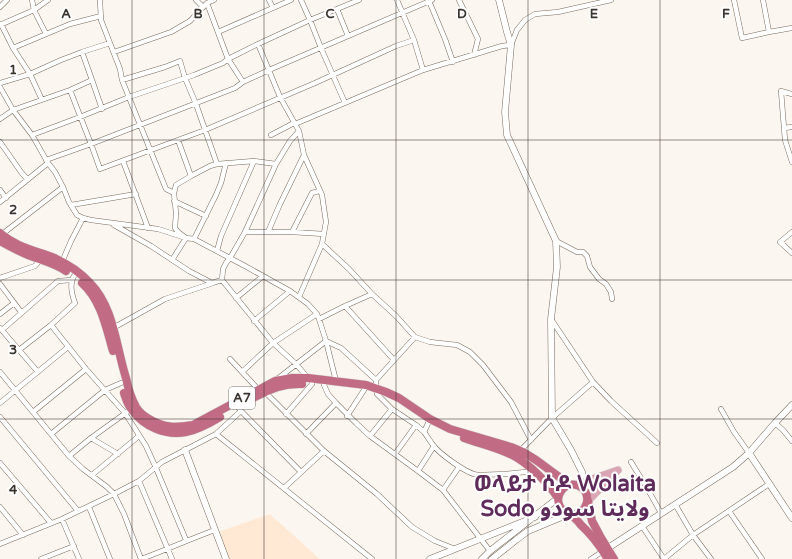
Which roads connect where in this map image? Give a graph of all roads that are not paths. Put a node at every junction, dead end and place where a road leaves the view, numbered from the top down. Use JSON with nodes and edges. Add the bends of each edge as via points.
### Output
{"nodes":[{"id":1,"x":7,"y":0,"type":"edge"},
{"id":2,"x":32,"y":0,"type":"edge"},
{"id":3,"x":48,"y":0,"type":"edge"},
{"id":4,"x":100,"y":0,"type":"edge"},
{"id":5,"x":196,"y":0,"type":"edge"},
{"id":6,"x":214,"y":0,"type":"edge"},
{"id":7,"x":269,"y":0,"type":"edge"},
{"id":8,"x":291,"y":0,"type":"edge"},
{"id":9,"x":301,"y":0,"type":"edge"},
{"id":10,"x":359,"y":0,"type":"edge"},
{"id":11,"x":397,"y":0,"type":"edge"},
{"id":12,"x":430,"y":0,"type":"edge"},
{"id":13,"x":459,"y":0,"type":"edge"},
{"id":14,"x":499,"y":0,"type":"edge"},
{"id":15,"x":611,"y":0,"type":"edge"},
{"id":16,"x":734,"y":0,"type":"edge"},
{"id":17,"x":763,"y":0,"type":"edge"},
{"id":18,"x":207,"y":3,"type":"junction"},
{"id":19,"x":0,"y":7,"type":"edge"},
{"id":20,"x":203,"y":7,"type":"junction"},
{"id":21,"x":273,"y":8,"type":"junction"},
{"id":22,"x":338,"y":9,"type":"junction"},
{"id":23,"x":34,"y":10,"type":"junction"},
{"id":24,"x":402,"y":13,"type":"junction"},
{"id":25,"x":101,"y":16,"type":"junction"},
{"id":26,"x":310,"y":20,"type":"junction"},
{"id":27,"x":0,"y":25,"type":"edge"},
{"id":28,"x":792,"y":28,"type":"edge"},
{"id":29,"x":218,"y":32,"type":"junction"},
{"id":30,"x":769,"y":32,"type":"junction"},
{"id":31,"x":46,"y":34,"type":"junction"},
{"id":32,"x":348,"y":36,"type":"junction"},
{"id":33,"x":414,"y":40,"type":"junction"},
{"id":34,"x":110,"y":43,"type":"junction"},
{"id":35,"x":258,"y":44,"type":"junction"},
{"id":36,"x":511,"y":45,"type":"junction"},
{"id":37,"x":13,"y":48,"type":"junction"},
{"id":38,"x":321,"y":48,"type":"junction"},
{"id":39,"x":82,"y":52,"type":"junction"},
{"id":40,"x":114,"y":52,"type":"junction"},
{"id":41,"x":474,"y":55,"type":"junction"},
{"id":42,"x":228,"y":59,"type":"junction"},
{"id":43,"x":453,"y":62,"type":"junction"},
{"id":44,"x":269,"y":70,"type":"junction"},
{"id":45,"x":423,"y":70,"type":"junction"},
{"id":46,"x":30,"y":74,"type":"junction"},
{"id":47,"x":333,"y":75,"type":"junction"},
{"id":48,"x":185,"y":78,"type":"junction"},
{"id":49,"x":92,"y":80,"type":"junction"},
{"id":50,"x":122,"y":80,"type":"junction"},
{"id":51,"x":243,"y":82,"type":"junction"},
{"id":52,"x":0,"y":83,"type":"edge"},
{"id":53,"x":0,"y":87,"type":"edge"},
{"id":54,"x":70,"y":90,"type":"junction"},
{"id":55,"x":792,"y":94,"type":"edge"},
{"id":56,"x":129,"y":97,"type":"junction"},
{"id":57,"x":280,"y":97,"type":"junction"},
{"id":58,"x":42,"y":100,"type":"junction"},
{"id":59,"x":345,"y":103,"type":"junction"},
{"id":60,"x":196,"y":104,"type":"junction"},
{"id":61,"x":102,"y":109,"type":"junction"},
{"id":62,"x":13,"y":110,"type":"junction"},
{"id":63,"x":80,"y":117,"type":"junction"},
{"id":64,"x":0,"y":119,"type":"edge"},
{"id":65,"x":140,"y":124,"type":"junction"},
{"id":66,"x":295,"y":124,"type":"junction"},
{"id":67,"x":792,"y":127,"type":"edge"},
{"id":68,"x":784,"y":128,"type":"junction"},
{"id":69,"x":205,"y":130,"type":"junction"},
{"id":70,"x":299,"y":131,"type":"junction"},
{"id":71,"x":32,"y":135,"type":"junction"},
{"id":72,"x":270,"y":135,"type":"dead end"},
{"id":73,"x":178,"y":140,"type":"junction"},
{"id":74,"x":0,"y":142,"type":"edge"},
{"id":75,"x":91,"y":144,"type":"junction"},
{"id":76,"x":150,"y":150,"type":"junction"},
{"id":77,"x":304,"y":154,"type":"junction"},
{"id":78,"x":47,"y":161,"type":"junction"},
{"id":79,"x":124,"y":161,"type":"junction"},
{"id":80,"x":254,"y":161,"type":"junction"},
{"id":81,"x":792,"y":162,"type":"edge"},
{"id":82,"x":226,"y":163,"type":"junction"},
{"id":83,"x":217,"y":164,"type":"junction"},
{"id":84,"x":276,"y":164,"type":"junction"},
{"id":85,"x":191,"y":176,"type":"junction"},
{"id":86,"x":27,"y":179,"type":"junction"},
{"id":87,"x":64,"y":187,"type":"junction"},
{"id":88,"x":0,"y":190,"type":"edge"},
{"id":89,"x":320,"y":190,"type":"junction"},
{"id":90,"x":174,"y":193,"type":"junction"},
{"id":91,"x":136,"y":194,"type":"junction"},
{"id":92,"x":6,"y":198,"type":"junction"},
{"id":93,"x":174,"y":201,"type":"junction"},
{"id":94,"x":0,"y":202,"type":"edge"},
{"id":95,"x":71,"y":205,"type":"junction"},
{"id":96,"x":206,"y":216,"type":"junction"},
{"id":97,"x":83,"y":218,"type":"junction"},
{"id":98,"x":110,"y":223,"type":"junction"},
{"id":99,"x":148,"y":228,"type":"junction"},
{"id":100,"x":244,"y":232,"type":"junction"},
{"id":101,"x":268,"y":232,"type":"junction"},
{"id":102,"x":292,"y":232,"type":"junction"},
{"id":103,"x":792,"y":232,"type":"edge"},
{"id":104,"x":324,"y":234,"type":"junction"},
{"id":105,"x":0,"y":236,"type":"edge"},
{"id":106,"x":186,"y":238,"type":"junction"},
{"id":107,"x":194,"y":239,"type":"junction"},
{"id":108,"x":556,"y":241,"type":"junction"},
{"id":109,"x":322,"y":244,"type":"junction"},
{"id":110,"x":217,"y":251,"type":"junction"},
{"id":111,"x":792,"y":253,"type":"edge"},
{"id":112,"x":230,"y":258,"type":"junction"},
{"id":113,"x":40,"y":259,"type":"junction"},
{"id":114,"x":172,"y":260,"type":"junction"},
{"id":115,"x":62,"y":262,"type":"junction"},
{"id":116,"x":263,"y":276,"type":"junction"},
{"id":117,"x":0,"y":278,"type":"edge"},
{"id":118,"x":73,"y":278,"type":"junction"},
{"id":119,"x":222,"y":280,"type":"junction"},
{"id":120,"x":0,"y":284,"type":"edge"},
{"id":121,"x":290,"y":291,"type":"junction"},
{"id":122,"x":372,"y":294,"type":"junction"},
{"id":123,"x":299,"y":297,"type":"junction"},
{"id":124,"x":236,"y":298,"type":"junction"},
{"id":125,"x":612,"y":299,"type":"dead end"},
{"id":126,"x":14,"y":303,"type":"junction"},
{"id":127,"x":344,"y":306,"type":"junction"},
{"id":128,"x":21,"y":312,"type":"junction"},
{"id":129,"x":0,"y":314,"type":"edge"},
{"id":130,"x":317,"y":314,"type":"junction"},
{"id":131,"x":319,"y":319,"type":"junction"},
{"id":132,"x":551,"y":320,"type":"junction"},
{"id":133,"x":254,"y":321,"type":"junction"},
{"id":134,"x":51,"y":325,"type":"junction"},
{"id":135,"x":1,"y":328,"type":"edge"},
{"id":136,"x":113,"y":328,"type":"junction"},
{"id":137,"x":415,"y":337,"type":"junction"},
{"id":138,"x":326,"y":341,"type":"junction"},
{"id":139,"x":273,"y":343,"type":"junction"},
{"id":140,"x":68,"y":347,"type":"junction"},
{"id":141,"x":19,"y":350,"type":"junction"},
{"id":142,"x":230,"y":359,"type":"dead end"},
{"id":143,"x":394,"y":360,"type":"junction"},
{"id":144,"x":296,"y":364,"type":"junction"},
{"id":145,"x":86,"y":369,"type":"junction"},
{"id":146,"x":0,"y":372,"type":"edge"},
{"id":147,"x":38,"y":372,"type":"junction"},
{"id":148,"x":242,"y":372,"type":"junction"},
{"id":149,"x":275,"y":381,"type":"junction"},
{"id":150,"x":310,"y":381,"type":"junction"},
{"id":151,"x":336,"y":381,"type":"junction"},
{"id":152,"x":121,"y":382,"type":"junction"},
{"id":153,"x":593,"y":382,"type":"junction"},
{"id":154,"x":324,"y":383,"type":"junction"},
{"id":155,"x":376,"y":387,"type":"junction"},
{"id":156,"x":262,"y":389,"type":"junction"},
{"id":157,"x":105,"y":390,"type":"junction"},
{"id":158,"x":364,"y":390,"type":"junction"},
{"id":159,"x":16,"y":391,"type":"junction"},
{"id":160,"x":0,"y":403,"type":"edge"},
{"id":161,"x":336,"y":403,"type":"junction"},
{"id":162,"x":792,"y":405,"type":"edge"},
{"id":163,"x":239,"y":409,"type":"junction"},
{"id":164,"x":392,"y":409,"type":"junction"},
{"id":165,"x":721,"y":409,"type":"dead end"},
{"id":166,"x":131,"y":410,"type":"junction"},
{"id":167,"x":33,"y":412,"type":"junction"},
{"id":168,"x":286,"y":414,"type":"junction"},
{"id":169,"x":347,"y":416,"type":"junction"},
{"id":170,"x":0,"y":417,"type":"edge"},
{"id":171,"x":552,"y":418,"type":"junction"},
{"id":172,"x":429,"y":421,"type":"junction"},
{"id":173,"x":775,"y":423,"type":"junction"},
{"id":174,"x":416,"y":425,"type":"junction"},
{"id":175,"x":424,"y":432,"type":"junction"},
{"id":176,"x":51,"y":434,"type":"junction"},
{"id":177,"x":216,"y":434,"type":"junction"},
{"id":178,"x":306,"y":434,"type":"junction"},
{"id":179,"x":140,"y":436,"type":"junction"},
{"id":180,"x":370,"y":436,"type":"junction"},
{"id":181,"x":91,"y":438,"type":"junction"},
{"id":182,"x":531,"y":440,"type":"junction"},
{"id":183,"x":792,"y":441,"type":"edge"},
{"id":184,"x":657,"y":443,"type":"dead end"},
{"id":185,"x":434,"y":446,"type":"junction"},
{"id":186,"x":185,"y":450,"type":"junction"},
{"id":187,"x":324,"y":451,"type":"junction"},
{"id":188,"x":520,"y":451,"type":"junction"},
{"id":189,"x":749,"y":453,"type":"junction"},
{"id":190,"x":118,"y":454,"type":"junction"},
{"id":191,"x":395,"y":454,"type":"junction"},
{"id":192,"x":69,"y":456,"type":"junction"},
{"id":193,"x":631,"y":462,"type":"dead end"},
{"id":194,"x":0,"y":463,"type":"edge"},
{"id":195,"x":459,"y":467,"type":"junction"},
{"id":196,"x":156,"y":468,"type":"junction"},
{"id":197,"x":418,"y":471,"type":"junction"},
{"id":198,"x":534,"y":471,"type":"junction"},
{"id":199,"x":301,"y":472,"type":"junction"},
{"id":200,"x":92,"y":475,"type":"junction"},
{"id":201,"x":139,"y":481,"type":"junction"},
{"id":202,"x":585,"y":482,"type":"junction"},
{"id":203,"x":769,"y":484,"type":"junction"},
{"id":204,"x":572,"y":485,"type":"junction"},
{"id":205,"x":284,"y":488,"type":"junction"},
{"id":206,"x":443,"y":490,"type":"junction"},
{"id":207,"x":114,"y":494,"type":"junction"},
{"id":208,"x":558,"y":498,"type":"junction"},
{"id":209,"x":588,"y":501,"type":"junction"},
{"id":210,"x":675,"y":504,"type":"junction"},
{"id":211,"x":0,"y":507,"type":"edge"},
{"id":212,"x":89,"y":507,"type":"junction"},
{"id":213,"x":78,"y":511,"type":"junction"},
{"id":214,"x":729,"y":511,"type":"junction"},
{"id":215,"x":661,"y":513,"type":"junction"},
{"id":216,"x":569,"y":514,"type":"junction"},
{"id":217,"x":535,"y":517,"type":"junction"},
{"id":218,"x":792,"y":518,"type":"edge"},
{"id":219,"x":62,"y":519,"type":"junction"},
{"id":220,"x":51,"y":523,"type":"junction"},
{"id":221,"x":642,"y":526,"type":"junction"},
{"id":222,"x":215,"y":530,"type":"junction"},
{"id":223,"x":23,"y":535,"type":"junction"},
{"id":224,"x":693,"y":535,"type":"junction"},
{"id":225,"x":481,"y":539,"type":"junction"},
{"id":226,"x":186,"y":540,"type":"junction"},
{"id":227,"x":0,"y":544,"type":"edge"},
{"id":228,"x":74,"y":546,"type":"junction"},
{"id":229,"x":168,"y":549,"type":"junction"},
{"id":230,"x":455,"y":549,"type":"junction"},
{"id":231,"x":605,"y":550,"type":"junction"},
{"id":232,"x":490,"y":552,"type":"junction"},
{"id":233,"x":52,"y":557,"type":"edge"},
{"id":234,"x":494,"y":558,"type":"edge"},
{"id":235,"x":41,"y":559,"type":"edge"},
{"id":236,"x":79,"y":559,"type":"edge"},
{"id":237,"x":110,"y":559,"type":"edge"},
{"id":238,"x":141,"y":559,"type":"edge"},
{"id":239,"x":172,"y":559,"type":"edge"},
{"id":240,"x":224,"y":559,"type":"edge"},
{"id":241,"x":372,"y":559,"type":"edge"},
{"id":242,"x":430,"y":559,"type":"edge"},
{"id":243,"x":482,"y":559,"type":"edge"},
{"id":244,"x":591,"y":559,"type":"edge"},
{"id":245,"x":608,"y":559,"type":"edge"},
{"id":246,"x":614,"y":559,"type":"edge"},
{"id":247,"x":664,"y":559,"type":"edge"},
{"id":248,"x":711,"y":559,"type":"edge"},
{"id":249,"x":762,"y":559,"type":"edge"}],
"edges":[{"from":1,"to":19,"type":"street"},
{"from":2,"to":23,"type":"street"},
{"from":3,"to":23,"type":"street"},
{"from":4,"to":25,"type":"street"},
{"from":5,"to":20,"type":"street"},
{"from":6,"to":18,"type":"street"},
{"from":7,"to":21,"type":"street"},
{"from":8,"to":21,"type":"street"},
{"from":9,"to":26,"type":"street"},
{"from":10,"to":22,"type":"street"},
{"from":11,"to":24,"type":"street"},
{"from":12,"to":24,"type":"street"},
{"from":12,"to":43,"type":"street"},
{"from":13,"to":41,"type":"street","via":[[478,39]]},
{"from":14,"to":36,"type":"main road"},
{"from":15,"to":36,"type":"street","via":[[558,12],[535,14],[517,30]]},
{"from":16,"to":30,"type":"street","via":[[742,38]]},
{"from":17,"to":30,"type":"street"},
{"from":18,"to":20,"type":"street"},
{"from":18,"to":29,"type":"street"},
{"from":20,"to":40,"type":"street","via":[[190,21],[171,32]]},
{"from":21,"to":29,"type":"street"},
{"from":22,"to":26,"type":"street"},
{"from":22,"to":32,"type":"street"},
{"from":23,"to":27,"type":"street"},
{"from":23,"to":31,"type":"street"},
{"from":24,"to":32,"type":"street"},
{"from":24,"to":33,"type":"street"},
{"from":25,"to":31,"type":"street","via":[[70,24]]},
{"from":25,"to":34,"type":"street"},
{"from":26,"to":35,"type":"street"},
{"from":26,"to":38,"type":"street"},
{"from":27,"to":37,"type":"street"},
{"from":28,"to":30,"type":"street"},
{"from":29,"to":42,"type":"street"},
{"from":31,"to":37,"type":"street"},
{"from":32,"to":38,"type":"street"},
{"from":33,"to":45,"type":"street"},
{"from":33,"to":47,"type":"street"},
{"from":34,"to":39,"type":"street"},
{"from":34,"to":40,"type":"street"},
{"from":35,"to":42,"type":"street"},
{"from":35,"to":44,"type":"street"},
{"from":36,"to":41,"type":"street"},
{"from":36,"to":108,"type":"main road","via":[[505,112],[507,135]]},
{"from":37,"to":46,"type":"street"},
{"from":38,"to":44,"type":"street"},
{"from":38,"to":47,"type":"street"},
{"from":39,"to":46,"type":"street"},
{"from":39,"to":49,"type":"street"},
{"from":40,"to":50,"type":"street"},
{"from":41,"to":43,"type":"street"},
{"from":42,"to":48,"type":"street"},
{"from":42,"to":51,"type":"street"},
{"from":43,"to":45,"type":"street"},
{"from":44,"to":51,"type":"street"},
{"from":44,"to":57,"type":"street"},
{"from":45,"to":59,"type":"street"},
{"from":46,"to":52,"type":"street"},
{"from":46,"to":58,"type":"street"},
{"from":47,"to":57,"type":"street"},
{"from":47,"to":59,"type":"street"},
{"from":48,"to":50,"type":"street","via":[[180,61]]},
{"from":48,"to":56,"type":"street"},
{"from":48,"to":60,"type":"street"},
{"from":49,"to":54,"type":"street"},
{"from":49,"to":61,"type":"street"},
{"from":50,"to":56,"type":"street"},
{"from":51,"to":60,"type":"street"},
{"from":53,"to":62,"type":"street"},
{"from":54,"to":58,"type":"street"},
{"from":54,"to":63,"type":"street"},
{"from":55,"to":68,"type":"street","via":[[781,91]]},
{"from":56,"to":61,"type":"street"},
{"from":56,"to":65,"type":"street"},
{"from":57,"to":66,"type":"street"},
{"from":57,"to":69,"type":"street"},
{"from":58,"to":62,"type":"street"},
{"from":59,"to":66,"type":"street"},
{"from":60,"to":65,"type":"street"},
{"from":60,"to":69,"type":"street"},
{"from":61,"to":63,"type":"street"},
{"from":62,"to":64,"type":"street"},
{"from":62,"to":71,"type":"street"},
{"from":63,"to":71,"type":"street"},
{"from":63,"to":75,"type":"street"},
{"from":65,"to":75,"type":"street"},
{"from":65,"to":76,"type":"street"},
{"from":66,"to":70,"type":"street"},
{"from":66,"to":72,"type":"street"},
{"from":67,"to":68,"type":"street"},
{"from":68,"to":81,"type":"street"},
{"from":69,"to":73,"type":"street"},
{"from":69,"to":83,"type":"street"},
{"from":70,"to":77,"type":"street"},
{"from":70,"to":84,"type":"street"},
{"from":71,"to":78,"type":"street"},
{"from":73,"to":76,"type":"street"},
{"from":73,"to":85,"type":"street"},
{"from":74,"to":86,"type":"street"},
{"from":75,"to":78,"type":"street"},
{"from":75,"to":79,"type":"street","via":[[100,169]]},
{"from":76,"to":79,"type":"street"},
{"from":76,"to":90,"type":"street","via":[[166,189]]},
{"from":77,"to":89,"type":"street"},
{"from":77,"to":101,"type":"street"},
{"from":78,"to":86,"type":"street"},
{"from":78,"to":87,"type":"street"},
{"from":79,"to":91,"type":"street"},
{"from":80,"to":82,"type":"street"},
{"from":80,"to":84,"type":"street"},
{"from":80,"to":110,"type":"street","via":[[221,236]]},
{"from":82,"to":83,"type":"street"},
{"from":82,"to":96,"type":"street","via":[[221,183]]},
{"from":83,"to":85,"type":"street"},
{"from":84,"to":100,"type":"street"},
{"from":85,"to":90,"type":"street","via":[[176,185]]},
{"from":86,"to":92,"type":"street"},
{"from":87,"to":95,"type":"street"},
{"from":87,"to":105,"type":"street"},
{"from":88,"to":92,"type":"street"},
{"from":89,"to":102,"type":"street","via":[[312,193]]},
{"from":89,"to":104,"type":"street","via":[[326,222]]},
{"from":90,"to":93,"type":"street"},
{"from":91,"to":95,"type":"street"},
{"from":91,"to":99,"type":"street"},
{"from":92,"to":94,"type":"street"},
{"from":93,"to":96,"type":"street"},
{"from":93,"to":106,"type":"street","via":[[175,228]]},
{"from":95,"to":97,"type":"street","via":[[77,215]]},
{"from":96,"to":107,"type":"street"},
{"from":97,"to":98,"type":"street"},
{"from":97,"to":115,"type":"street"},
{"from":98,"to":99,"type":"street"},
{"from":98,"to":114,"type":"street"},
{"from":99,"to":106,"type":"street"},
{"from":100,"to":101,"type":"street"},
{"from":100,"to":112,"type":"street"},
{"from":101,"to":102,"type":"street"},
{"from":102,"to":104,"type":"street"},
{"from":103,"to":111,"type":"street","via":[[780,242]]},
{"from":104,"to":109,"type":"street"},
{"from":105,"to":113,"type":"highway","number":"A7","via":[[12,248]]},
{"from":105,"to":115,"type":"highway","number":"A7"},
{"from":106,"to":107,"type":"street"},
{"from":106,"to":114,"type":"street"},
{"from":107,"to":110,"type":"street"},
{"from":108,"to":125,"type":"street","via":[[587,256],[590,267],[606,284]]},
{"from":108,"to":132,"type":"main road","via":[[557,267]]},
{"from":109,"to":122,"type":"street"},
{"from":109,"to":123,"type":"street"},
{"from":110,"to":112,"type":"street"},
{"from":112,"to":116,"type":"street"},
{"from":112,"to":119,"type":"street","via":[[226,263]]},
{"from":113,"to":117,"type":"street","via":[[35,266]]},
{"from":113,"to":118,"type":"highway","number":"A7","via":[[61,268]]},
{"from":114,"to":119,"type":"street","via":[[212,283]]},
{"from":115,"to":136,"type":"highway","number":"A7","via":[[81,275],[98,293],[107,308]]},
{"from":116,"to":121,"type":"street"},
{"from":116,"to":124,"type":"street"},
{"from":118,"to":128,"type":"street","via":[[58,281]]},
{"from":118,"to":134,"type":"street","via":[[75,303]]},
{"from":118,"to":152,"type":"highway","number":"A7","via":[[92,293],[99,306]]},
{"from":119,"to":124,"type":"street"},
{"from":119,"to":136,"type":"street","via":[[166,299]]},
{"from":120,"to":126,"type":"street"},
{"from":121,"to":123,"type":"street"},
{"from":121,"to":133,"type":"street"},
{"from":122,"to":127,"type":"street"},
{"from":122,"to":137,"type":"street"},
{"from":123,"to":130,"type":"street"},
{"from":124,"to":133,"type":"street"},
{"from":126,"to":128,"type":"street"},
{"from":126,"to":129,"type":"street"},
{"from":127,"to":131,"type":"street"},
{"from":127,"to":143,"type":"street"},
{"from":128,"to":135,"type":"street"},
{"from":130,"to":131,"type":"street"},
{"from":130,"to":139,"type":"street"},
{"from":131,"to":138,"type":"street"},
{"from":132,"to":153,"type":"street"},
{"from":132,"to":171,"type":"main road"},
{"from":133,"to":139,"type":"street"},
{"from":134,"to":140,"type":"street"},
{"from":134,"to":141,"type":"street"},
{"from":135,"to":141,"type":"street"},
{"from":136,"to":166,"type":"highway","number":"A7","via":[[130,393]]},
{"from":137,"to":143,"type":"street"},
{"from":137,"to":182,"type":"street","via":[[430,342],[457,345],[470,352],[511,402]]},
{"from":138,"to":144,"type":"street"},
{"from":138,"to":151,"type":"street"},
{"from":138,"to":155,"type":"street","via":[[341,348]]},
{"from":139,"to":144,"type":"street"},
{"from":139,"to":148,"type":"street"},
{"from":140,"to":145,"type":"street"},
{"from":140,"to":147,"type":"street"},
{"from":141,"to":147,"type":"street"},
{"from":142,"to":148,"type":"street"},
{"from":143,"to":155,"type":"street"},
{"from":144,"to":149,"type":"street"},
{"from":144,"to":150,"type":"street"},
{"from":145,"to":157,"type":"street"},
{"from":145,"to":167,"type":"street"},
{"from":146,"to":159,"type":"street"},
{"from":147,"to":159,"type":"street"},
{"from":148,"to":156,"type":"street"},
{"from":149,"to":150,"type":"highway","number":"A7","via":[[292,378]]},
{"from":149,"to":156,"type":"highway","number":"A7"},
{"from":150,"to":154,"type":"highway","number":"A7"},
{"from":150,"to":156,"type":"highway","number":"A7"},
{"from":150,"to":168,"type":"street"},
{"from":151,"to":154,"type":"highway","number":"A7"},
{"from":151,"to":155,"type":"highway","number":"A7"},
{"from":152,"to":157,"type":"street"},
{"from":152,"to":166,"type":"highway","number":"A7"},
{"from":153,"to":171,"type":"street"},
{"from":153,"to":184,"type":"street"},
{"from":154,"to":158,"type":"highway","number":"A7"},
{"from":154,"to":161,"type":"street","via":[[328,394]]},
{"from":155,"to":158,"type":"highway","number":"A7"},
{"from":155,"to":164,"type":"street"},
{"from":155,"to":172,"type":"highway","number":"A7","via":[[386,397]]},
{"from":156,"to":163,"type":"highway","number":"A7"},
{"from":156,"to":166,"type":"highway","number":"A7","via":[[193,425],[183,427],[162,426]]},
{"from":156,"to":168,"type":"street"},
{"from":157,"to":166,"type":"street"},
{"from":157,"to":176,"type":"street"},
{"from":158,"to":169,"type":"street"},
{"from":159,"to":160,"type":"street"},
{"from":159,"to":167,"type":"street"},
{"from":161,"to":169,"type":"street"},
{"from":161,"to":178,"type":"street"},
{"from":162,"to":173,"type":"main road"},
{"from":163,"to":166,"type":"highway","number":"A7","via":[[194,430],[174,434],[151,427]]},
{"from":163,"to":177,"type":"street"},
{"from":163,"to":199,"type":"street"},
{"from":164,"to":174,"type":"street"},
{"from":164,"to":180,"type":"street"},
{"from":165,"to":189,"type":"street"},
{"from":166,"to":179,"type":"street"},
{"from":166,"to":181,"type":"street"},
{"from":167,"to":176,"type":"street"},
{"from":168,"to":178,"type":"street"},
{"from":169,"to":180,"type":"street"},
{"from":170,"to":213,"type":"street"},
{"from":171,"to":182,"type":"street"},
{"from":171,"to":202,"type":"main road","via":[[571,450]]},
{"from":172,"to":175,"type":"street"},
{"from":172,"to":188,"type":"highway","number":"A7"},
{"from":172,"to":198,"type":"highway","number":"A7","via":[[457,436],[516,457]]},
{"from":173,"to":183,"type":"street"},
{"from":173,"to":189,"type":"main road"},
{"from":174,"to":175,"type":"street"},
{"from":174,"to":191,"type":"street"},
{"from":175,"to":185,"type":"street"},
{"from":176,"to":192,"type":"street"},
{"from":177,"to":186,"type":"street"},
{"from":177,"to":205,"type":"street"},
{"from":178,"to":187,"type":"street"},
{"from":179,"to":190,"type":"street"},
{"from":179,"to":196,"type":"street"},
{"from":180,"to":191,"type":"street"},
{"from":181,"to":190,"type":"street"},
{"from":181,"to":192,"type":"street"},
{"from":182,"to":188,"type":"street"},
{"from":185,"to":195,"type":"street"},
{"from":185,"to":197,"type":"street"},
{"from":186,"to":196,"type":"street"},
{"from":186,"to":222,"type":"main road"},
{"from":187,"to":199,"type":"street"},
{"from":187,"to":230,"type":"street","via":[[412,526],[435,541]]},
{"from":188,"to":204,"type":"highway","number":"A7"},
{"from":189,"to":203,"type":"main road"},
{"from":189,"to":210,"type":"main road"},
{"from":190,"to":200,"type":"street"},
{"from":191,"to":197,"type":"street"},
{"from":192,"to":200,"type":"street"},
{"from":193,"to":215,"type":"street"},
{"from":194,"to":220,"type":"street"},
{"from":195,"to":198,"type":"street","via":[[476,475]]},
{"from":195,"to":206,"type":"street"},
{"from":196,"to":201,"type":"street"},
{"from":196,"to":226,"type":"street"},
{"from":197,"to":206,"type":"street"},
{"from":198,"to":208,"type":"highway","number":"A7"},
{"from":199,"to":205,"type":"street"},
{"from":200,"to":207,"type":"street"},
{"from":201,"to":207,"type":"street"},
{"from":201,"to":229,"type":"street"},
{"from":202,"to":204,"type":"main road"},
{"from":202,"to":209,"type":"main road","via":[[618,470]]},
{"from":203,"to":214,"type":"street"},
{"from":203,"to":218,"type":"main road"},
{"from":204,"to":208,"type":"highway","via":[[563,489]]},
{"from":204,"to":209,"type":"highway","number":"A7","via":[[580,487],[585,492]]},
{"from":205,"to":241,"type":"street"},
{"from":206,"to":225,"type":"street"},
{"from":207,"to":212,"type":"street"},
{"from":207,"to":238,"type":"street"},
{"from":208,"to":216,"type":"highway","number":"A7","via":[[561,508]]},
{"from":208,"to":217,"type":"main road"},
{"from":209,"to":216,"type":"highway","via":[[580,512]]},
{"from":209,"to":231,"type":"highway","number":"A7","via":[[592,521]]},
{"from":210,"to":215,"type":"main road"},
{"from":210,"to":224,"type":"street"},
{"from":211,"to":223,"type":"street"},
{"from":212,"to":213,"type":"street"},
{"from":212,"to":237,"type":"street"},
{"from":213,"to":219,"type":"street"},
{"from":214,"to":224,"type":"street"},
{"from":214,"to":249,"type":"street"},
{"from":215,"to":221,"type":"main road"},
{"from":216,"to":231,"type":"highway","number":"A7"},
{"from":216,"to":234,"type":"main road","via":[[528,532]]},
{"from":217,"to":225,"type":"main road"},
{"from":217,"to":232,"type":"main road"},
{"from":219,"to":220,"type":"street"},
{"from":219,"to":228,"type":"street"},
{"from":220,"to":223,"type":"street"},
{"from":221,"to":231,"type":"main road"},
{"from":221,"to":247,"type":"street"},
{"from":222,"to":226,"type":"street"},
{"from":222,"to":240,"type":"main road"},
{"from":223,"to":227,"type":"street"},
{"from":224,"to":247,"type":"street"},
{"from":224,"to":248,"type":"street"},
{"from":225,"to":230,"type":"main road"},
{"from":225,"to":232,"type":"street"},
{"from":226,"to":229,"type":"street"},
{"from":228,"to":233,"type":"street"},
{"from":228,"to":236,"type":"street"},
{"from":229,"to":238,"type":"street"},
{"from":229,"to":239,"type":"street"},
{"from":230,"to":242,"type":"main road"},
{"from":231,"to":244,"type":"street"},
{"from":231,"to":245,"type":"highway","number":"A7"},
{"from":231,"to":246,"type":"highway","number":"A7"},
{"from":232,"to":234,"type":"main road"},
{"from":232,"to":243,"type":"main road"},
{"from":233,"to":235,"type":"street"}]}
